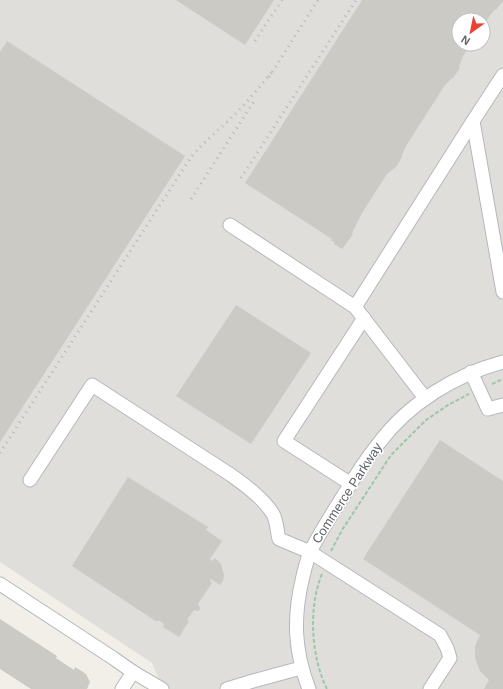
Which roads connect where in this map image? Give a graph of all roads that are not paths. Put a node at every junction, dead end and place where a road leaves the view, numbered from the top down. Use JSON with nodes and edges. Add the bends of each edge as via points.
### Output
{"nodes":[{"id":1,"x":503,"y":75,"type":"edge"},
{"id":2,"x":473,"y":121,"type":"junction"},
{"id":3,"x":230,"y":225,"type":"dead end"},
{"id":4,"x":503,"y":292,"type":"edge"},
{"id":5,"x":355,"y":307,"type":"junction"},
{"id":6,"x":364,"y":318,"type":"junction"},
{"id":7,"x":503,"y":362,"type":"edge"},
{"id":8,"x":471,"y":372,"type":"junction"},
{"id":9,"x":425,"y":398,"type":"junction"},
{"id":10,"x":503,"y":405,"type":"edge"},
{"id":11,"x":30,"y":480,"type":"dead end"},
{"id":12,"x":351,"y":484,"type":"junction"},
{"id":13,"x":310,"y":552,"type":"junction"},
{"id":14,"x":0,"y":584,"type":"edge"},
{"id":15,"x":301,"y":668,"type":"junction"},
{"id":16,"x":133,"y":672,"type":"junction"},
{"id":17,"x":122,"y":689,"type":"edge"},
{"id":18,"x":162,"y":689,"type":"edge"},
{"id":19,"x":227,"y":689,"type":"edge"},
{"id":20,"x":309,"y":689,"type":"edge"},
{"id":21,"x":430,"y":689,"type":"edge"}],
"edges":[{"from":1,"to":2,"type":"street"},
{"from":2,"to":4,"type":"street"},
{"from":2,"to":5,"type":"street"},
{"from":3,"to":5,"type":"street"},
{"from":5,"to":6,"type":"street"},
{"from":6,"to":9,"type":"street"},
{"from":6,"to":12,"type":"street","via":[[284,441]]},
{"from":7,"to":8,"type":"street","name":"Commerce Parkway"},
{"from":8,"to":9,"type":"street","name":"Commerce Parkway"},
{"from":8,"to":10,"type":"street","via":[[488,409]]},
{"from":9,"to":12,"type":"street","name":"Commerce Parkway","via":[[389,431]]},
{"from":11,"to":13,"type":"street","via":[[92,385],[240,481],[274,515],[279,539]]},
{"from":12,"to":13,"type":"street","name":"Commerce Parkway"},
{"from":13,"to":15,"type":"street","name":"Commerce Parkway","via":[[297,607],[297,642]]},
{"from":13,"to":21,"type":"street","via":[[440,635],[450,658]]},
{"from":14,"to":16,"type":"street"},
{"from":15,"to":19,"type":"street"},
{"from":15,"to":20,"type":"street","name":"Commerce Parkway"},
{"from":16,"to":17,"type":"street"},
{"from":16,"to":18,"type":"street"}]}
